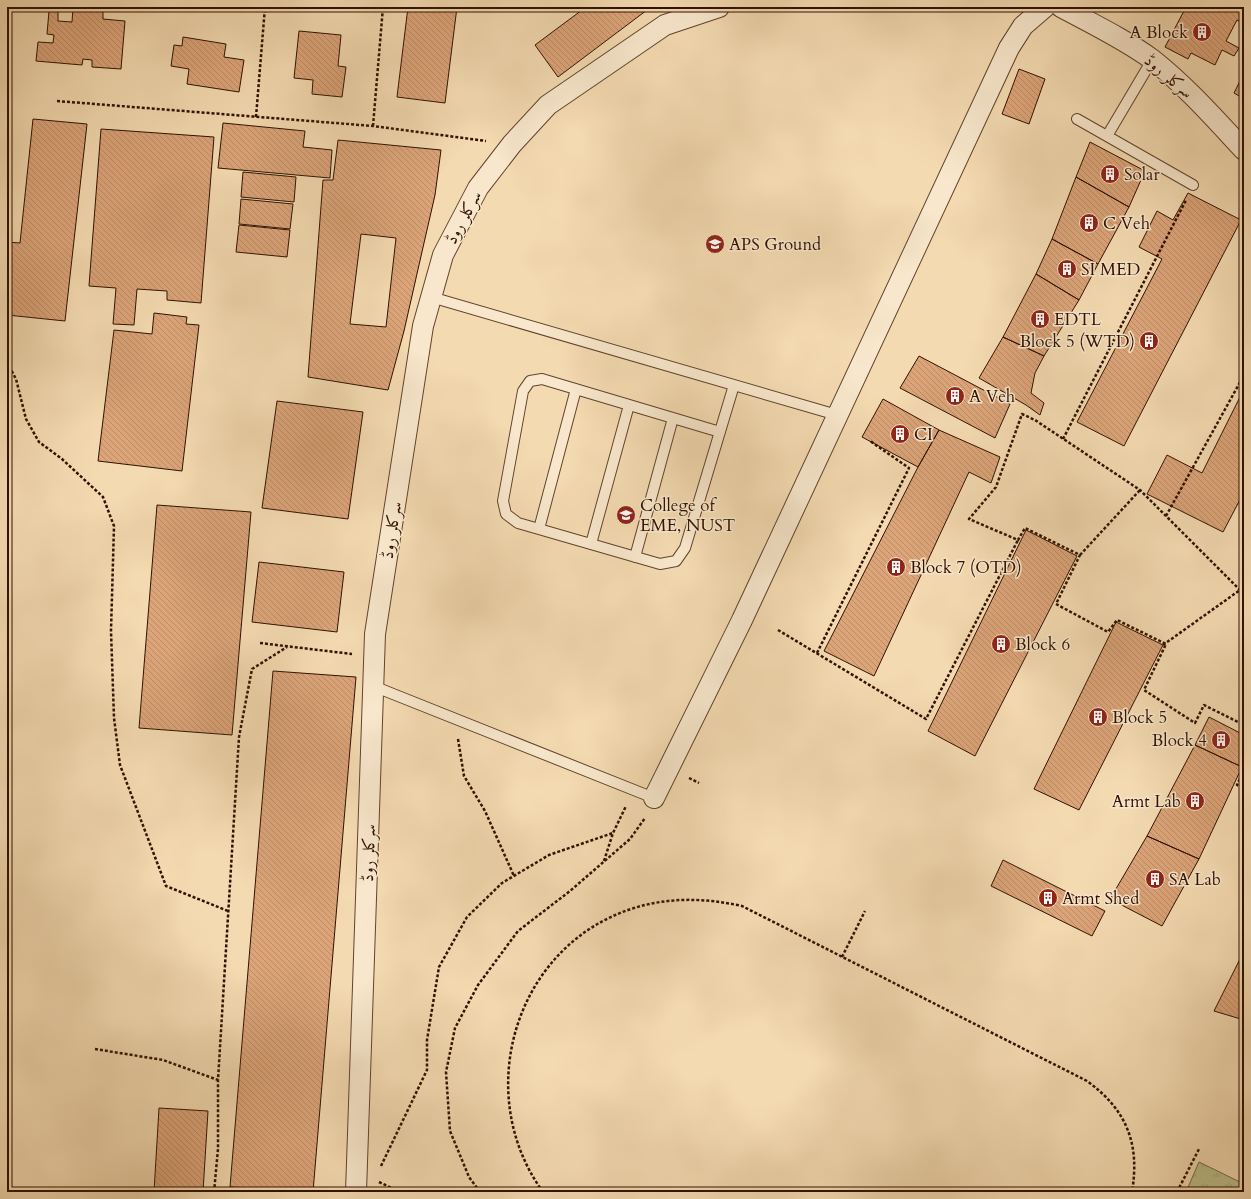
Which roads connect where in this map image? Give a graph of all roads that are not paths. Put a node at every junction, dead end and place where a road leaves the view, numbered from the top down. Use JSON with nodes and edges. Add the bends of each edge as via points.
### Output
{"nodes":[{"id":1,"x":719,"y":7,"type":"edge"},
{"id":2,"x":1045,"y":7,"type":"edge"},
{"id":3,"x":1061,"y":7,"type":"edge"},
{"id":4,"x":1152,"y":60,"type":"junction"},
{"id":5,"x":1077,"y":119,"type":"dead end"},
{"id":6,"x":1107,"y":136,"type":"junction"},
{"id":7,"x":1244,"y":150,"type":"edge"},
{"id":8,"x":1193,"y":185,"type":"road end"},
{"id":9,"x":431,"y":296,"type":"junction"},
{"id":10,"x":734,"y":385,"type":"junction"},
{"id":11,"x":576,"y":389,"type":"junction"},
{"id":12,"x":629,"y":405,"type":"junction"},
{"id":13,"x":838,"y":415,"type":"junction"},
{"id":14,"x":673,"y":418,"type":"junction"},
{"id":15,"x":720,"y":432,"type":"junction"},
{"id":16,"x":539,"y":529,"type":"junction"},
{"id":17,"x":592,"y":544,"type":"junction"},
{"id":18,"x":635,"y":557,"type":"junction"},
{"id":19,"x":373,"y":686,"type":"junction"},
{"id":20,"x":654,"y":798,"type":"joint"},
{"id":21,"x":356,"y":1192,"type":"edge"}],
"edges":[{"from":1,"to":9,"type":"street","name":"سرکلر روڈ","via":[[665,25],[548,105],[512,144],[478,188],[443,255]]},
{"from":2,"to":13,"type":"street","via":[[1023,26],[1009,48]]},
{"from":3,"to":4,"type":"street","name":"سرکلر روڈ"},
{"from":4,"to":6,"type":"lane"},
{"from":4,"to":7,"type":"street","name":"سرکلر روڈ","via":[[1192,94]]},
{"from":5,"to":6,"type":"lane"},
{"from":6,"to":8,"type":"lane"},
{"from":9,"to":10,"type":"lane"},
{"from":9,"to":19,"type":"street","name":"سرکلر روڈ","via":[[423,326],[375,634]]},
{"from":10,"to":13,"type":"lane"},
{"from":10,"to":15,"type":"lane"},
{"from":11,"to":12,"type":"lane"},
{"from":11,"to":16,"type":"lane"},
{"from":11,"to":16,"type":"lane","via":[[542,379],[530,382],[523,391],[503,501],[506,514],[518,523]]},
{"from":12,"to":14,"type":"lane"},
{"from":12,"to":17,"type":"lane"},
{"from":13,"to":20,"type":"street","via":[[742,620]]},
{"from":14,"to":15,"type":"lane"},
{"from":14,"to":18,"type":"lane"},
{"from":15,"to":18,"type":"lane","via":[[685,548],[676,561],[660,564]]},
{"from":16,"to":17,"type":"lane"},
{"from":17,"to":18,"type":"lane"},
{"from":19,"to":20,"type":"lane"},
{"from":19,"to":21,"type":"street","name":"سرکلر روڈ"}]}
